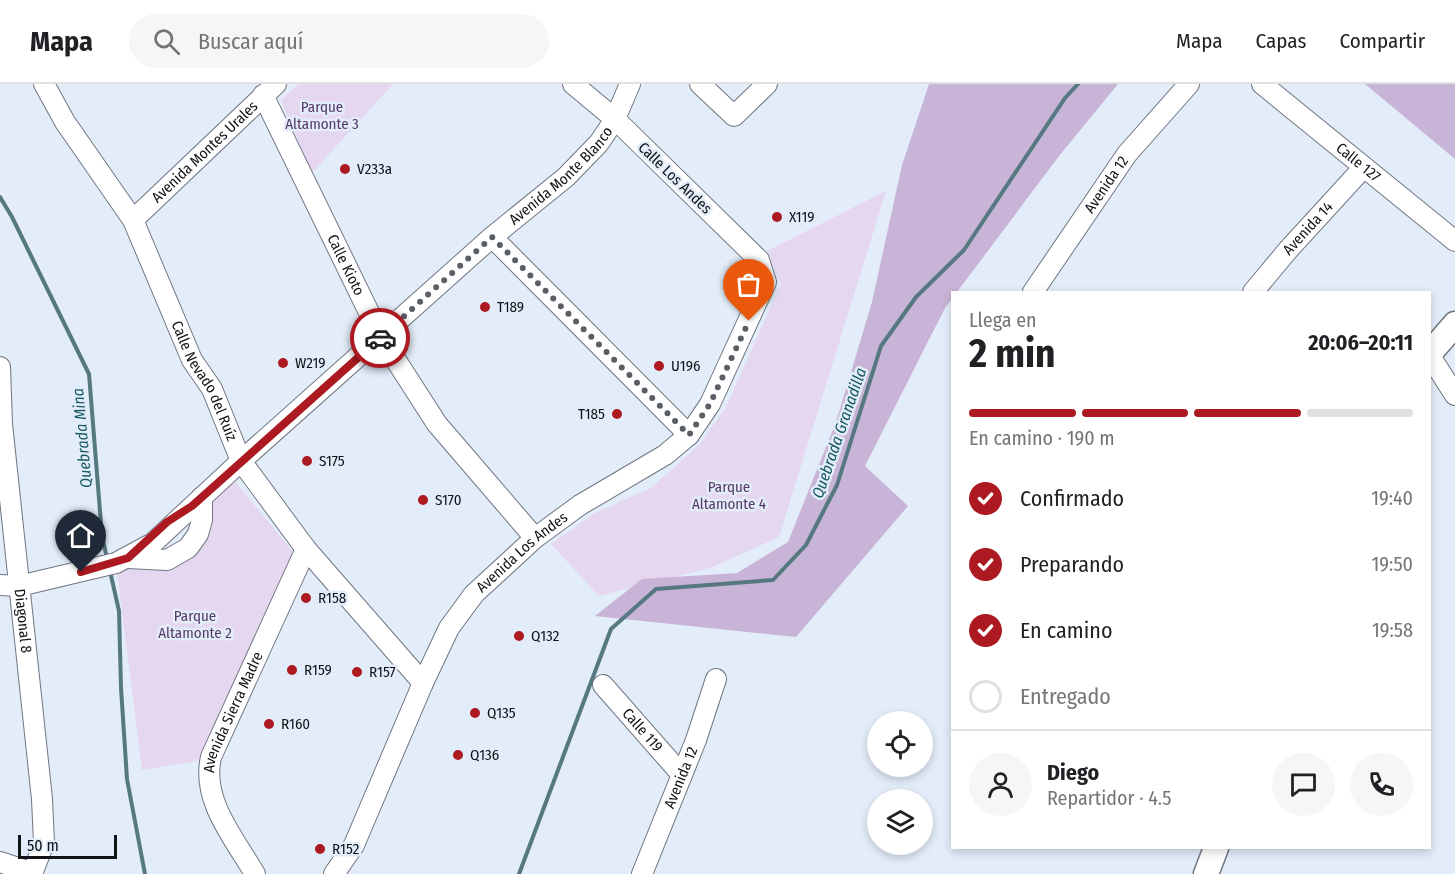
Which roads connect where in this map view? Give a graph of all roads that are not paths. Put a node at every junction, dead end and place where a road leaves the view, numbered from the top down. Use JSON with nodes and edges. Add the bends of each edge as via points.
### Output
{"nodes":[{"id":1,"x":44,"y":84,"type":"edge"},
{"id":2,"x":573,"y":84,"type":"edge"},
{"id":3,"x":630,"y":84,"type":"edge"},
{"id":4,"x":700,"y":84,"type":"edge"},
{"id":5,"x":767,"y":84,"type":"edge"},
{"id":6,"x":1189,"y":84,"type":"edge"},
{"id":7,"x":1262,"y":84,"type":"edge"},
{"id":8,"x":269,"y":90,"type":"edge"},
{"id":9,"x":615,"y":119,"type":"junction"},
{"id":10,"x":1364,"y":166,"type":"junction"},
{"id":11,"x":133,"y":220,"type":"junction"},
{"id":12,"x":492,"y":237,"type":"junction"},
{"id":13,"x":1455,"y":241,"type":"edge"},
{"id":14,"x":766,"y":282,"type":"joint"},
{"id":15,"x":1034,"y":291,"type":"edge"},
{"id":16,"x":1254,"y":291,"type":"edge"},
{"id":17,"x":1455,"y":324,"type":"edge"},
{"id":18,"x":381,"y":337,"type":"junction"},
{"id":19,"x":1431,"y":353,"type":"edge"},
{"id":20,"x":1431,"y":356,"type":"edge"},
{"id":21,"x":0,"y":367,"type":"edge"},
{"id":22,"x":1455,"y":395,"type":"edge"},
{"id":23,"x":1,"y":424,"type":"edge"},
{"id":24,"x":689,"y":435,"type":"junction"},
{"id":25,"x":241,"y":461,"type":"junction"},
{"id":26,"x":197,"y":501,"type":"junction"},
{"id":27,"x":535,"y":538,"type":"junction"},
{"id":28,"x":306,"y":549,"type":"junction"},
{"id":29,"x":125,"y":560,"type":"junction"},
{"id":30,"x":10,"y":585,"type":"edge"},
{"id":31,"x":716,"y":679,"type":"dead end"},
{"id":32,"x":423,"y":683,"type":"junction"},
{"id":33,"x":603,"y":685,"type":"dead end"},
{"id":34,"x":682,"y":775,"type":"junction"},
{"id":35,"x":1216,"y":849,"type":"edge"},
{"id":36,"x":0,"y":862,"type":"edge"},
{"id":37,"x":32,"y":873,"type":"edge"},
{"id":38,"x":255,"y":874,"type":"edge"},
{"id":39,"x":334,"y":874,"type":"edge"},
{"id":40,"x":642,"y":874,"type":"edge"},
{"id":41,"x":1206,"y":874,"type":"edge"}],
"edges":[{"from":1,"to":11,"type":"street","name":"Calle Nevado del Ruíz","via":[[65,122]]},
{"from":2,"to":9,"type":"street","name":"Calle Los Andes"},
{"from":3,"to":9,"type":"street","name":"Avenida Monte Blanco"},
{"from":4,"to":5,"type":"street","via":[[734,116]]},
{"from":6,"to":15,"type":"street","name":"Avenida 12","via":[[1128,154]]},
{"from":7,"to":10,"type":"street","name":"Calle 127"},
{"from":8,"to":11,"type":"street","name":"Avenida Montes Urales"},
{"from":8,"to":18,"type":"street","name":"Calle Kioto"},
{"from":9,"to":12,"type":"street","name":"Avenida Monte Blanco","via":[[599,143],[566,177]]},
{"from":9,"to":14,"type":"street","name":"Calle Los Andes","via":[[759,260]]},
{"from":10,"to":13,"type":"street","name":"Calle 127"},
{"from":10,"to":16,"type":"street","name":"Avenida 14"},
{"from":11,"to":25,"type":"street","name":"Calle Nevado del Ruíz","via":[[192,360],[212,388]]},
{"from":12,"to":18,"type":"street","name":"Avenida Monte Blanco"},
{"from":12,"to":24,"type":"street"},
{"from":14,"to":24,"type":"street","name":"Avenida Los Andes","via":[[710,404]]},
{"from":17,"to":19,"type":"main road"},
{"from":18,"to":25,"type":"street","name":"Avenida Monte Blanco"},
{"from":18,"to":27,"type":"street","name":"Calle Kioto","via":[[437,424]]},
{"from":20,"to":22,"type":"street"},
{"from":21,"to":23,"type":"street","name":"Diagonal 8"},
{"from":23,"to":30,"type":"street","name":"Diagonal 8"},
{"from":24,"to":27,"type":"street","name":"Avenida Los Andes","via":[[665,455],[580,505]]},
{"from":25,"to":26,"type":"street","name":"Avenida Monte Blanco"},
{"from":25,"to":28,"type":"street","name":"Calle Nevado del Ruíz"},
{"from":26,"to":29,"type":"street","name":"Avenida Monte Blanco"},
{"from":26,"to":29,"type":"street","via":[[202,520],[188,548],[167,560]]},
{"from":27,"to":32,"type":"street","name":"Avenida Los Andes","via":[[474,594],[449,627]]},
{"from":28,"to":32,"type":"street","name":"Calle Nevado del Ruíz"},
{"from":28,"to":38,"type":"street","name":"Avenida Sierra Madre","via":[[208,771],[214,804]]},
{"from":29,"to":30,"type":"street"},
{"from":30,"to":37,"type":"street","name":"Diagonal 8","via":[[42,800],[44,843]]},
{"from":31,"to":34,"type":"street","name":"Avenida 12"},
{"from":32,"to":39,"type":"street","name":"Avenida Los Andes","via":[[354,845]]},
{"from":33,"to":34,"type":"street","name":"Calle 119"},
{"from":34,"to":40,"type":"street","name":"Avenida 12"},
{"from":35,"to":41,"type":"main road"},
{"from":36,"to":37,"type":"street"}]}
